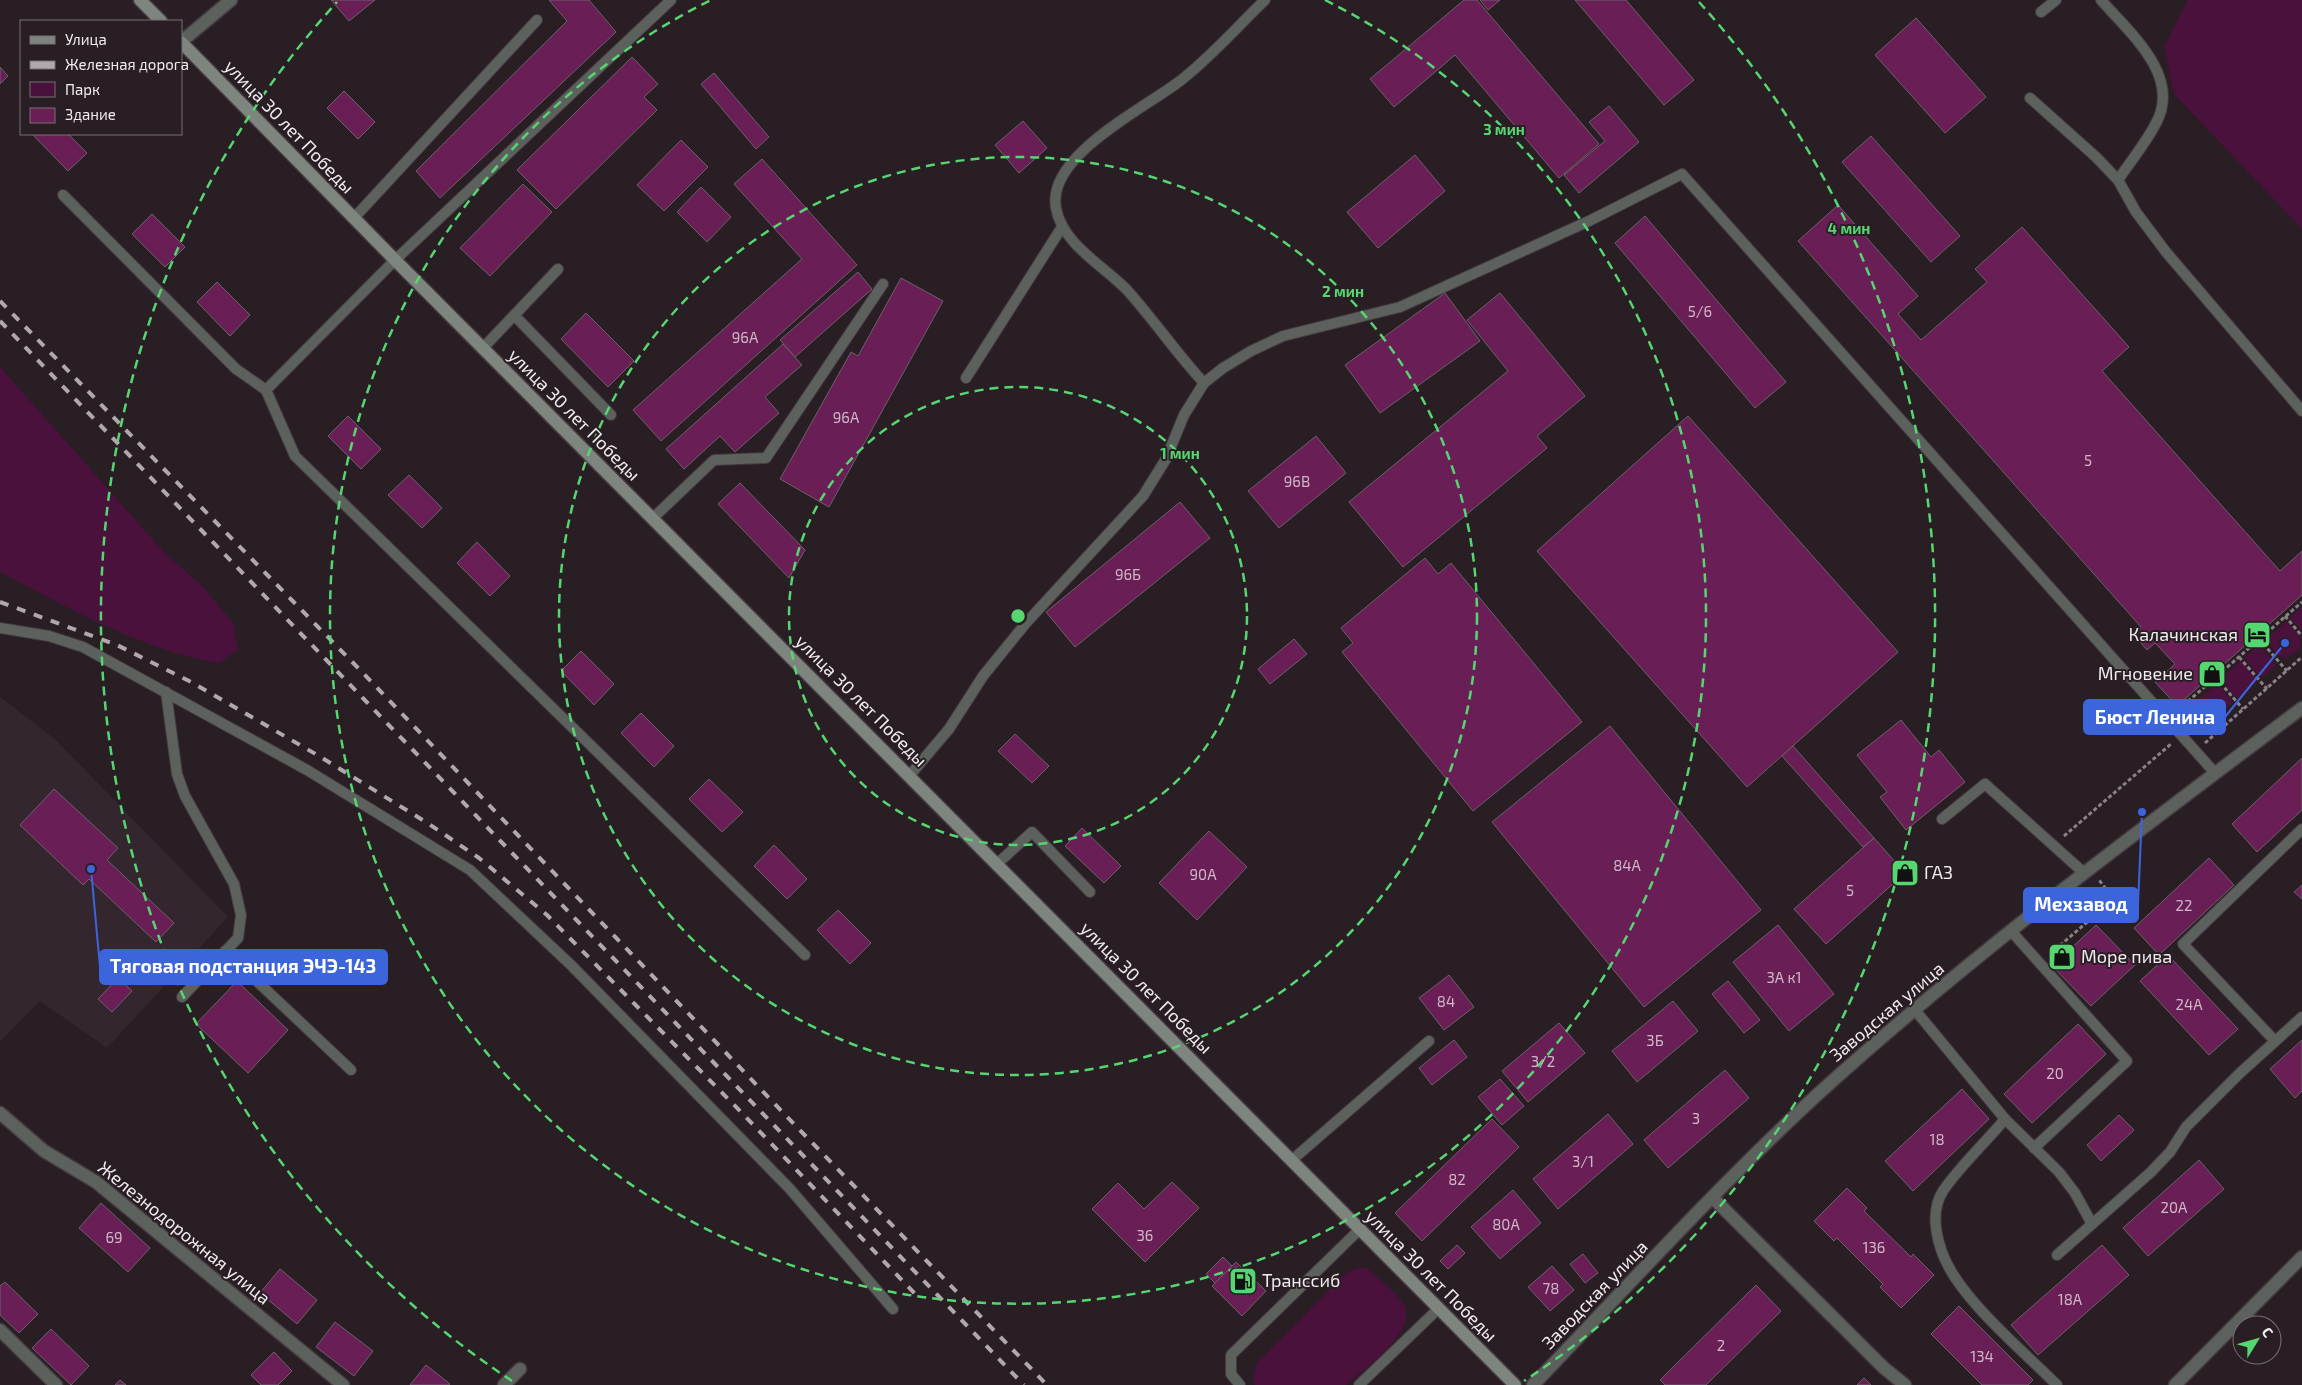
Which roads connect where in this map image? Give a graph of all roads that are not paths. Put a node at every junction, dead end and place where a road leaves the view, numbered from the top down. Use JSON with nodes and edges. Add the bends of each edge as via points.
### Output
{"nodes":[{"id":1,"x":140,"y":0,"type":"edge"},
{"id":2,"x":231,"y":0,"type":"edge"},
{"id":3,"x":671,"y":0,"type":"edge"},
{"id":4,"x":1265,"y":0,"type":"edge"},
{"id":5,"x":2056,"y":0,"type":"edge"},
{"id":6,"x":2101,"y":0,"type":"edge"},
{"id":7,"x":2041,"y":12,"type":"dead end"},
{"id":8,"x":160,"y":20,"type":"edge"},
{"id":9,"x":537,"y":20,"type":"dead end"},
{"id":10,"x":182,"y":41,"type":"edge"},
{"id":11,"x":182,"y":43,"type":"edge"},
{"id":12,"x":2030,"y":98,"type":"dead end"},
{"id":13,"x":2118,"y":180,"type":"junction"},
{"id":14,"x":63,"y":195,"type":"dead end"},
{"id":15,"x":354,"y":218,"type":"junction"},
{"id":16,"x":1062,"y":227,"type":"junction"},
{"id":17,"x":395,"y":260,"type":"junction"},
{"id":18,"x":558,"y":269,"type":"dead end"},
{"id":19,"x":883,"y":284,"type":"dead end"},
{"id":20,"x":514,"y":315,"type":"junction"},
{"id":21,"x":484,"y":348,"type":"junction"},
{"id":22,"x":966,"y":378,"type":"dead end"},
{"id":23,"x":1204,"y":384,"type":"junction"},
{"id":24,"x":266,"y":390,"type":"junction"},
{"id":25,"x":2302,"y":411,"type":"edge"},
{"id":26,"x":611,"y":415,"type":"dead end"},
{"id":27,"x":653,"y":518,"type":"junction"},
{"id":28,"x":0,"y":628,"type":"edge"},
{"id":29,"x":166,"y":692,"type":"junction"},
{"id":30,"x":2302,"y":708,"type":"edge"},
{"id":31,"x":2216,"y":773,"type":"junction"},
{"id":32,"x":910,"y":775,"type":"junction"},
{"id":33,"x":1942,"y":819,"type":"dead end"},
{"id":34,"x":2302,"y":829,"type":"edge"},
{"id":35,"x":998,"y":863,"type":"junction"},
{"id":36,"x":2086,"y":870,"type":"junction"},
{"id":37,"x":1090,"y":892,"type":"dead end"},
{"id":38,"x":2011,"y":931,"type":"junction"},
{"id":39,"x":225,"y":951,"type":"junction"},
{"id":40,"x":805,"y":955,"type":"dead end"},
{"id":41,"x":182,"y":997,"type":"dead end"},
{"id":42,"x":1916,"y":1010,"type":"junction"},
{"id":43,"x":2302,"y":1017,"type":"edge"},
{"id":44,"x":1429,"y":1041,"type":"dead end"},
{"id":45,"x":2276,"y":1041,"type":"junction"},
{"id":46,"x":351,"y":1070,"type":"dead end"},
{"id":47,"x":0,"y":1113,"type":"edge"},
{"id":48,"x":2005,"y":1119,"type":"junction"},
{"id":49,"x":2034,"y":1148,"type":"junction"},
{"id":50,"x":1292,"y":1160,"type":"junction"},
{"id":51,"x":1713,"y":1198,"type":"junction"},
{"id":52,"x":2092,"y":1224,"type":"junction"},
{"id":53,"x":1360,"y":1229,"type":"junction"},
{"id":54,"x":2057,"y":1255,"type":"dead end"},
{"id":55,"x":2302,"y":1257,"type":"edge"},
{"id":56,"x":1438,"y":1309,"type":"junction"},
{"id":57,"x":893,"y":1310,"type":"dead end"},
{"id":58,"x":0,"y":1330,"type":"edge"},
{"id":59,"x":520,"y":1369,"type":"dead end"},
{"id":60,"x":56,"y":1385,"type":"edge"},
{"id":61,"x":343,"y":1385,"type":"edge"},
{"id":62,"x":504,"y":1385,"type":"edge"},
{"id":63,"x":1240,"y":1385,"type":"edge"},
{"id":64,"x":1359,"y":1385,"type":"edge"},
{"id":65,"x":1515,"y":1385,"type":"edge"},
{"id":66,"x":1533,"y":1385,"type":"edge"},
{"id":67,"x":1905,"y":1385,"type":"edge"},
{"id":68,"x":2057,"y":1385,"type":"edge"},
{"id":69,"x":2175,"y":1385,"type":"edge"}],
"edges":[{"from":1,"to":8,"type":"main road"},
{"from":2,"to":10,"type":"street"},
{"from":3,"to":17,"type":"lane"},
{"from":4,"to":16,"type":"lane","via":[[1181,80],[1093,141],[1069,165],[1055,194]]},
{"from":5,"to":7,"type":"lane"},
{"from":6,"to":13,"type":"lane","via":[[2150,58],[2163,90],[2157,123]]},
{"from":9,"to":15,"type":"lane"},
{"from":11,"to":15,"type":"main road","name":"улица 30 лет Победы"},
{"from":12,"to":13,"type":"lane"},
{"from":13,"to":25,"type":"lane","via":[[2136,212],[2166,252]]},
{"from":14,"to":24,"type":"lane","via":[[236,368]]},
{"from":15,"to":17,"type":"main road","name":"улица 30 лет Победы"},
{"from":16,"to":22,"type":"lane"},
{"from":16,"to":23,"type":"lane","via":[[1127,290]]},
{"from":17,"to":21,"type":"main road","name":"улица 30 лет Победы"},
{"from":17,"to":24,"type":"lane"},
{"from":18,"to":20,"type":"lane"},
{"from":19,"to":27,"type":"lane","via":[[766,458],[714,460]]},
{"from":20,"to":21,"type":"lane"},
{"from":20,"to":26,"type":"lane"},
{"from":21,"to":27,"type":"main road","name":"улица 30 лет Победы"},
{"from":23,"to":31,"type":"lane","via":[[1251,351],[1283,336],[1400,307],[1580,226],[1682,174]]},
{"from":23,"to":32,"type":"lane","via":[[1184,415],[1166,459],[1143,496],[1026,624],[983,676],[949,729]]},
{"from":24,"to":40,"type":"lane","via":[[295,456]]},
{"from":27,"to":32,"type":"main road","name":"улица 30 лет Победы"},
{"from":28,"to":29,"type":"lane","via":[[49,636],[83,647]]},
{"from":29,"to":39,"type":"lane","via":[[177,774],[185,796],[234,884],[241,915],[238,938]]},
{"from":29,"to":57,"type":"lane","via":[[307,770],[470,870],[572,965],[790,1189]]},
{"from":30,"to":31,"type":"street","name":"Заводская улица"},
{"from":31,"to":36,"type":"street","name":"Заводская улица"},
{"from":32,"to":35,"type":"main road","name":"улица 30 лет Победы"},
{"from":33,"to":36,"type":"lane","via":[[1985,784]]},
{"from":34,"to":45,"type":"lane","via":[[2183,944]]},
{"from":35,"to":37,"type":"lane","via":[[1032,832]]},
{"from":35,"to":50,"type":"main road","name":"улица 30 лет Победы"},
{"from":36,"to":38,"type":"street","name":"Заводская улица"},
{"from":38,"to":42,"type":"street","name":"Заводская улица"},
{"from":38,"to":49,"type":"lane","via":[[2127,1061]]},
{"from":39,"to":41,"type":"lane"},
{"from":39,"to":46,"type":"lane"},
{"from":42,"to":48,"type":"lane"},
{"from":42,"to":51,"type":"street","name":"Заводская улица","via":[[1818,1095]]},
{"from":43,"to":45,"type":"lane"},
{"from":44,"to":50,"type":"lane"},
{"from":45,"to":52,"type":"lane","via":[[2186,1127],[2170,1152],[2151,1172]]},
{"from":47,"to":61,"type":"street","name":"Железнодорожная улица","via":[[44,1151],[96,1182]]},
{"from":48,"to":49,"type":"lane"},
{"from":48,"to":68,"type":"lane","via":[[1942,1192],[1936,1214],[1937,1238],[1950,1271],[1975,1302]]},
{"from":49,"to":52,"type":"lane","via":[[2059,1172]]},
{"from":50,"to":53,"type":"main road","name":"улица 30 лет Победы"},
{"from":51,"to":66,"type":"street","name":"Заводская улица"},
{"from":51,"to":67,"type":"street"},
{"from":52,"to":54,"type":"lane"},
{"from":53,"to":56,"type":"main road","name":"улица 30 лет Победы"},
{"from":53,"to":63,"type":"lane","via":[[1232,1355],[1231,1374]]},
{"from":55,"to":69,"type":"street"},
{"from":56,"to":64,"type":"lane"},
{"from":56,"to":65,"type":"main road","name":"улица 30 лет Победы"},
{"from":58,"to":60,"type":"street"},
{"from":59,"to":62,"type":"street"}]}
